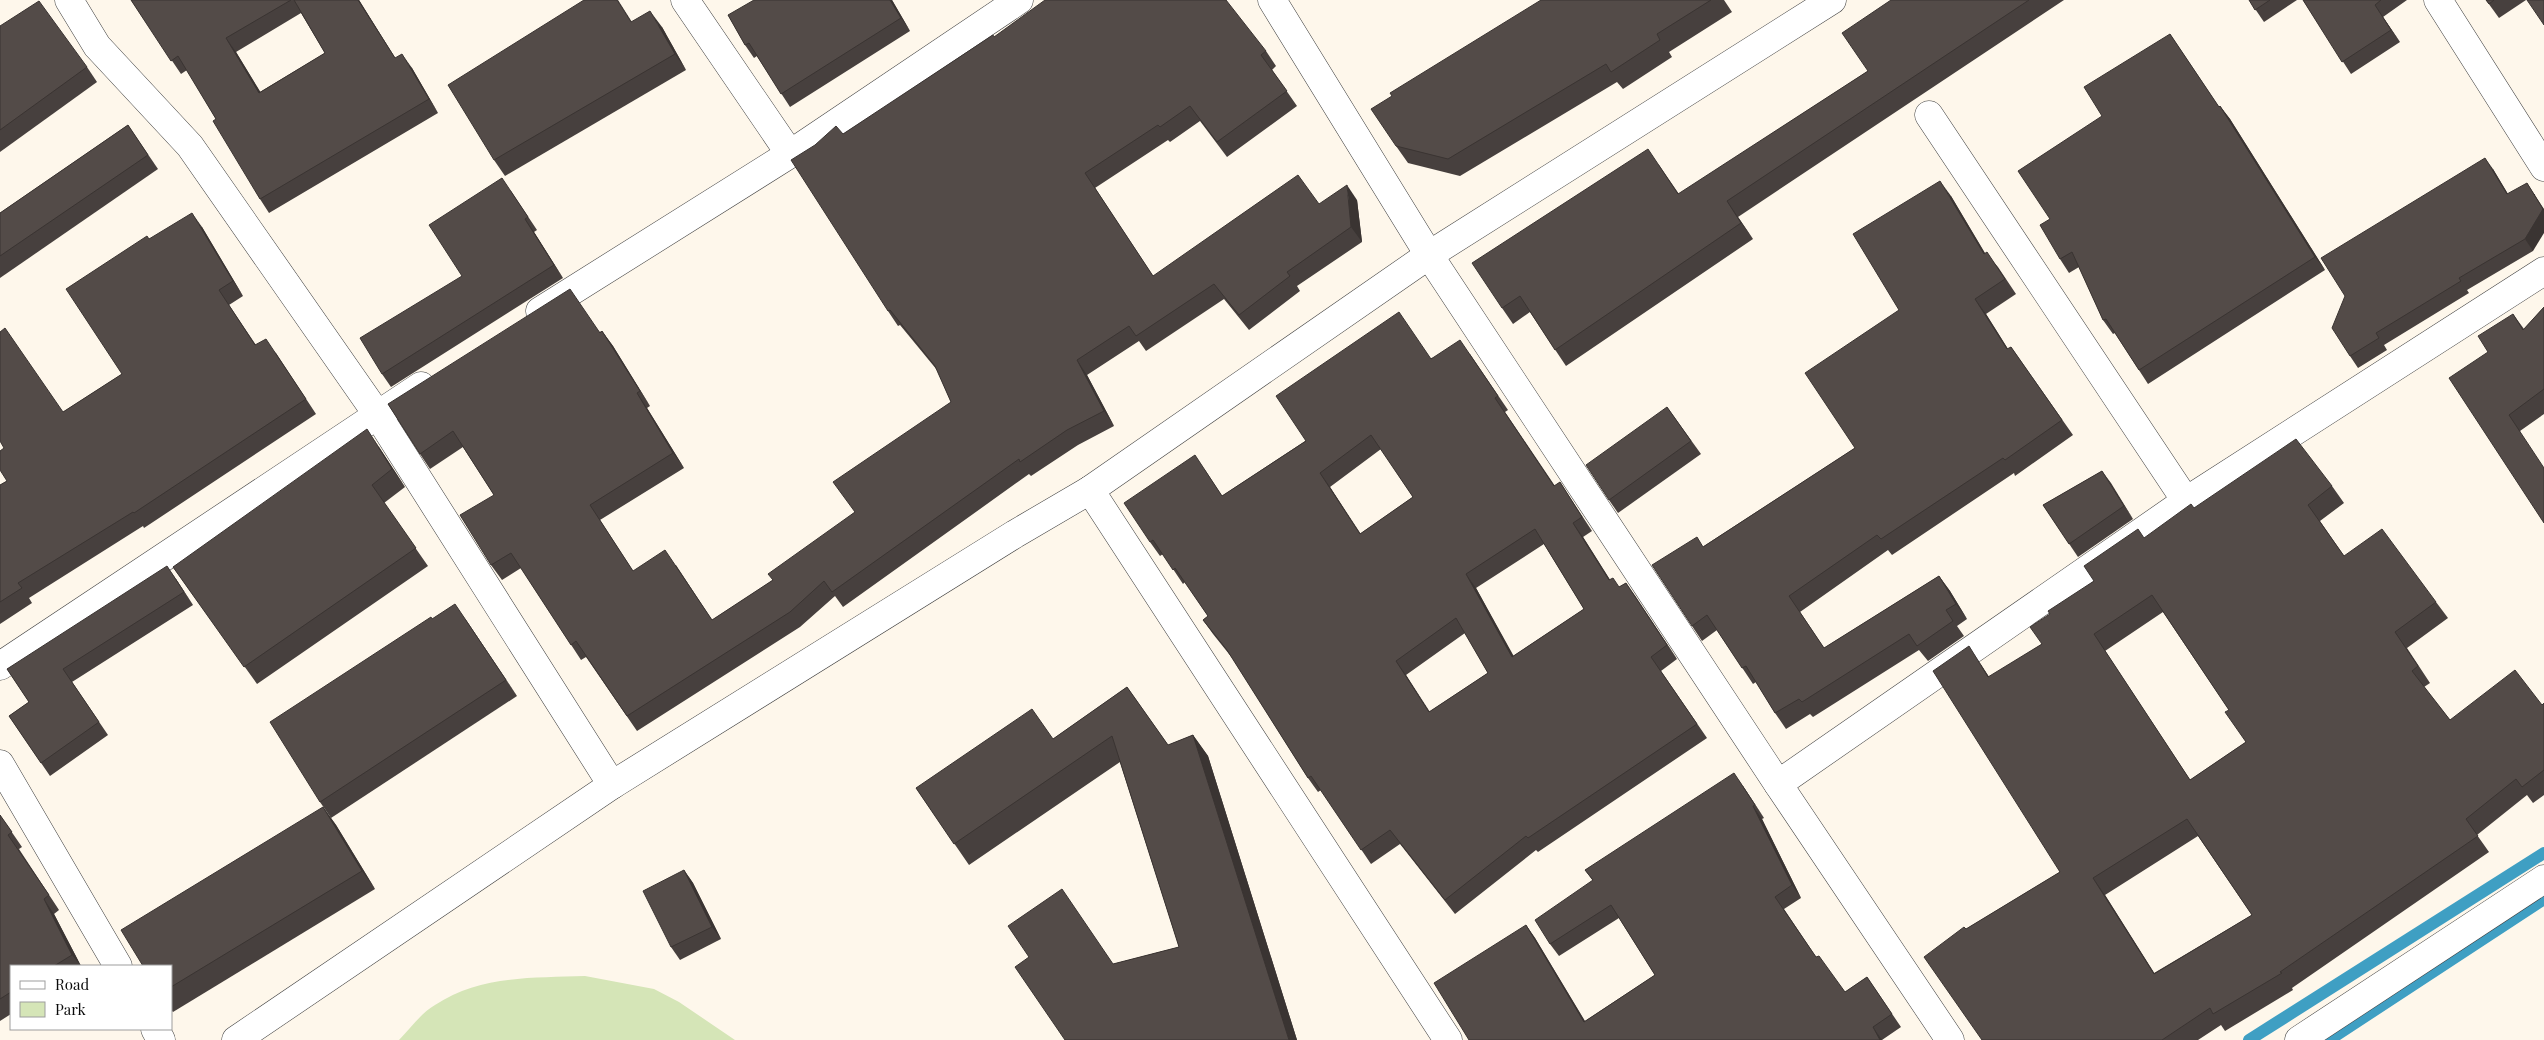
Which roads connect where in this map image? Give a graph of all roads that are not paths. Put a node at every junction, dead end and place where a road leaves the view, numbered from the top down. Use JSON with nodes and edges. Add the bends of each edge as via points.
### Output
{"nodes":[{"id":1,"x":69,"y":0,"type":"edge"},
{"id":2,"x":685,"y":0,"type":"edge"},
{"id":3,"x":1018,"y":0,"type":"edge"},
{"id":4,"x":1272,"y":0,"type":"edge"},
{"id":5,"x":1832,"y":0,"type":"edge"},
{"id":6,"x":2438,"y":0,"type":"edge"},
{"id":7,"x":1929,"y":115,"type":"dead end"},
{"id":8,"x":790,"y":154,"type":"junction"},
{"id":9,"x":2544,"y":167,"type":"edge"},
{"id":10,"x":1429,"y":255,"type":"junction"},
{"id":11,"x":2544,"y":271,"type":"edge"},
{"id":12,"x":520,"y":324,"type":"edge"},
{"id":13,"x":445,"y":372,"type":"edge"},
{"id":14,"x":377,"y":414,"type":"junction"},
{"id":15,"x":1090,"y":490,"type":"junction"},
{"id":16,"x":2186,"y":501,"type":"junction"},
{"id":17,"x":0,"y":666,"type":"edge"},
{"id":18,"x":0,"y":764,"type":"edge"},
{"id":19,"x":1778,"y":784,"type":"junction"},
{"id":20,"x":612,"y":785,"type":"junction"},
{"id":21,"x":2544,"y":879,"type":"edge"},
{"id":22,"x":117,"y":965,"type":"edge"},
{"id":23,"x":236,"y":1040,"type":"edge"},
{"id":24,"x":1448,"y":1040,"type":"edge"},
{"id":25,"x":1950,"y":1040,"type":"edge"},
{"id":26,"x":2299,"y":1040,"type":"edge"}],
"edges":[{"from":1,"to":14,"type":"street","via":[[97,46],[190,146]]},
{"from":2,"to":8,"type":"street"},
{"from":3,"to":8,"type":"street"},
{"from":4,"to":10,"type":"street"},
{"from":5,"to":10,"type":"street"},
{"from":6,"to":9,"type":"street"},
{"from":7,"to":16,"type":"street"},
{"from":8,"to":12,"type":"street"},
{"from":10,"to":15,"type":"street"},
{"from":10,"to":19,"type":"street"},
{"from":11,"to":16,"type":"street"},
{"from":13,"to":14,"type":"street"},
{"from":14,"to":17,"type":"street"},
{"from":14,"to":20,"type":"street"},
{"from":15,"to":20,"type":"street"},
{"from":15,"to":24,"type":"street"},
{"from":16,"to":19,"type":"street"},
{"from":18,"to":22,"type":"street"},
{"from":19,"to":25,"type":"street"},
{"from":20,"to":23,"type":"street"},
{"from":21,"to":26,"type":"street"}]}
